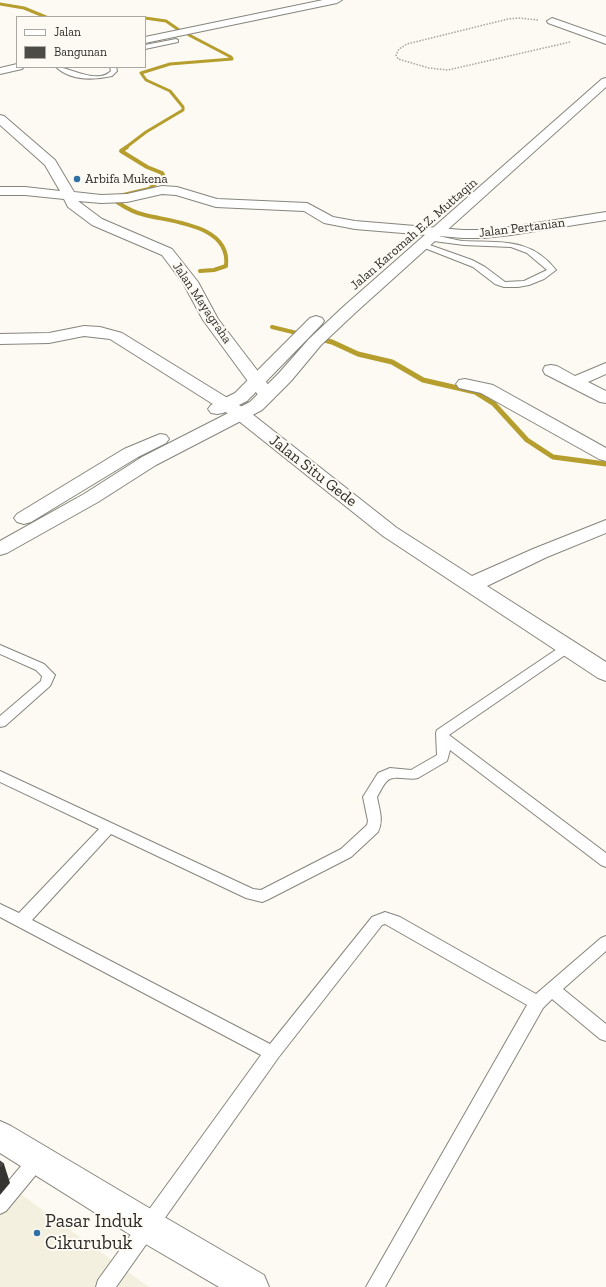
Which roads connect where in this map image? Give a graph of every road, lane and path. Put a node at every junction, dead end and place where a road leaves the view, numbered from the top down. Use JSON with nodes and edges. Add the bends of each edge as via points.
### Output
{"nodes":[{"id":1,"x":337,"y":0,"type":"edge"},
{"id":2,"x":552,"y":22,"type":"joint"},
{"id":3,"x":592,"y":37,"type":"junction"},
{"id":4,"x":146,"y":40,"type":"edge"},
{"id":5,"x":176,"y":41,"type":"dead end"},
{"id":6,"x":606,"y":41,"type":"edge"},
{"id":7,"x":146,"y":47,"type":"edge"},
{"id":8,"x":16,"y":67,"type":"edge"},
{"id":9,"x":60,"y":68,"type":"edge"},
{"id":10,"x":113,"y":68,"type":"edge"},
{"id":11,"x":0,"y":71,"type":"edge"},
{"id":12,"x":603,"y":76,"type":"edge"},
{"id":13,"x":568,"y":98,"type":"junction"},
{"id":14,"x":584,"y":101,"type":"junction"},
{"id":15,"x":554,"y":110,"type":"dead end"},
{"id":16,"x":0,"y":119,"type":"edge"},
{"id":17,"x":543,"y":121,"type":"dead end"},
{"id":18,"x":485,"y":173,"type":"dead end"},
{"id":19,"x":0,"y":192,"type":"edge"},
{"id":20,"x":69,"y":194,"type":"junction"},
{"id":21,"x":606,"y":216,"type":"edge"},
{"id":22,"x":427,"y":233,"type":"junction"},
{"id":23,"x":368,"y":274,"type":"dead end"},
{"id":24,"x":325,"y":319,"type":"junction"},
{"id":25,"x":0,"y":339,"type":"edge"},
{"id":26,"x":606,"y":368,"type":"edge"},
{"id":27,"x":551,"y":370,"type":"dead end"},
{"id":28,"x":257,"y":381,"type":"junction"},
{"id":29,"x":575,"y":382,"type":"junction"},
{"id":30,"x":465,"y":384,"type":"dead end"},
{"id":31,"x":268,"y":395,"type":"junction"},
{"id":32,"x":606,"y":398,"type":"edge"},
{"id":33,"x":234,"y":409,"type":"junction"},
{"id":34,"x":606,"y":455,"type":"edge"},
{"id":35,"x":606,"y":526,"type":"edge"},
{"id":36,"x":0,"y":531,"type":"edge"},
{"id":37,"x":0,"y":549,"type":"edge"},
{"id":38,"x":471,"y":585,"type":"junction"},
{"id":39,"x":567,"y":648,"type":"junction"},
{"id":40,"x":0,"y":649,"type":"edge"},
{"id":41,"x":606,"y":673,"type":"edge"},
{"id":42,"x":0,"y":722,"type":"edge"},
{"id":43,"x":442,"y":737,"type":"junction"},
{"id":44,"x":0,"y":776,"type":"edge"},
{"id":45,"x":108,"y":828,"type":"junction"},
{"id":46,"x":606,"y":862,"type":"edge"},
{"id":47,"x":0,"y":910,"type":"edge"},
{"id":48,"x":21,"y":921,"type":"junction"},
{"id":49,"x":606,"y":942,"type":"edge"},
{"id":50,"x":552,"y":988,"type":"junction"},
{"id":51,"x":537,"y":1003,"type":"junction"},
{"id":52,"x":606,"y":1034,"type":"edge"},
{"id":53,"x":272,"y":1053,"type":"junction"},
{"id":54,"x":0,"y":1136,"type":"edge"},
{"id":55,"x":38,"y":1159,"type":"junction"},
{"id":56,"x":0,"y":1205,"type":"edge"},
{"id":57,"x":149,"y":1227,"type":"junction"},
{"id":58,"x":250,"y":1286,"type":"edge"},
{"id":59,"x":105,"y":1287,"type":"edge"},
{"id":60,"x":375,"y":1287,"type":"edge"}],
"edges":[{"from":1,"to":4,"type":"street"},
{"from":2,"to":3,"type":"street"},
{"from":2,"to":3,"type":"path","via":[[519,18],[500,20],[407,44],[399,49],[396,55],[398,59],[437,71],[448,70]]},
{"from":3,"to":6,"type":"street"},
{"from":5,"to":7,"type":"lane"},
{"from":8,"to":11,"type":"street"},
{"from":9,"to":10,"type":"lane","via":[[71,75],[84,78],[110,75]]},
{"from":12,"to":13,"type":"street","name":"Jalan Karomah E.Z. Muttaqin"},
{"from":12,"to":14,"type":"street","name":"Jalan Karomah E.Z. Muttaqin"},
{"from":13,"to":14,"type":"street"},
{"from":13,"to":15,"type":"street","name":"Jalan Karomah E.Z. Muttaqin"},
{"from":14,"to":22,"type":"street","name":"Jalan Karomah E.Z. Muttaqin"},
{"from":16,"to":20,"type":"street","name":"Jalan Mayagraha","via":[[50,163]]},
{"from":17,"to":18,"type":"street","name":"Jalan Karomah E.Z. Muttaqin"},
{"from":19,"to":20,"type":"street","name":"Jalan Pertanian"},
{"from":20,"to":22,"type":"street","name":"Jalan Pertanian","via":[[113,199],[162,190],[176,191],[216,203],[307,207],[329,220]]},
{"from":20,"to":28,"type":"street","name":"Jalan Mayagraha","via":[[73,204],[97,222],[167,252],[190,282],[211,320]]},
{"from":21,"to":22,"type":"street","name":"Jalan Pertanian","via":[[484,234]]},
{"from":22,"to":22,"type":"lane","via":[[464,243],[504,242],[518,245],[538,257],[552,270],[545,276],[519,284],[499,282],[483,268],[462,258]]},
{"from":22,"to":23,"type":"street","name":"Jalan Karomah E.Z. Muttaqin"},
{"from":22,"to":24,"type":"street","name":"Jalan Karomah E.Z. Muttaqin"},
{"from":24,"to":28,"type":"street","name":"Jalan Karomah E.Z. Muttaqin","via":[[299,338]]},
{"from":24,"to":31,"type":"street","name":"Jalan Karomah E.Z. Muttaqin","via":[[315,342]]},
{"from":25,"to":33,"type":"street","name":"Jalan Situ Gede","via":[[49,338],[84,331],[116,336]]},
{"from":26,"to":29,"type":"street"},
{"from":27,"to":29,"type":"street"},
{"from":28,"to":31,"type":"street","name":"Jalan Mayagraha"},
{"from":28,"to":33,"type":"street","name":"Jalan Karomah E.Z. Muttaqin","via":[[241,397]]},
{"from":29,"to":32,"type":"street"},
{"from":30,"to":34,"type":"street","via":[[486,389]]},
{"from":31,"to":33,"type":"street","name":"Jalan Karomah E.Z. Muttaqin","via":[[256,406]]},
{"from":33,"to":36,"type":"street","via":[[131,453]]},
{"from":33,"to":37,"type":"street","via":[[91,498]]},
{"from":33,"to":38,"type":"street","name":"Jalan Situ Gede","via":[[390,532]]},
{"from":35,"to":38,"type":"street"},
{"from":38,"to":39,"type":"street","name":"Jalan Situ Gede"},
{"from":39,"to":41,"type":"street","name":"Jalan Situ Gede"},
{"from":39,"to":43,"type":"lane","via":[[442,733]]},
{"from":40,"to":42,"type":"lane","via":[[40,667],[49,675],[46,683]]},
{"from":43,"to":45,"type":"lane","via":[[442,758],[413,776],[390,773],[383,776],[370,797],[375,821],[373,828],[346,853],[262,896],[251,894]]},
{"from":43,"to":46,"type":"lane"},
{"from":44,"to":45,"type":"lane"},
{"from":45,"to":48,"type":"lane"},
{"from":47,"to":48,"type":"lane"},
{"from":48,"to":53,"type":"lane"},
{"from":49,"to":50,"type":"lane"},
{"from":50,"to":51,"type":"lane"},
{"from":50,"to":52,"type":"lane"},
{"from":51,"to":53,"type":"lane","via":[[396,921],[386,918],[377,921]]},
{"from":51,"to":60,"type":"lane"},
{"from":53,"to":57,"type":"lane"},
{"from":54,"to":55,"type":"street"},
{"from":55,"to":56,"type":"lane"},
{"from":55,"to":57,"type":"street"},
{"from":57,"to":58,"type":"street"},
{"from":57,"to":59,"type":"lane"}]}
